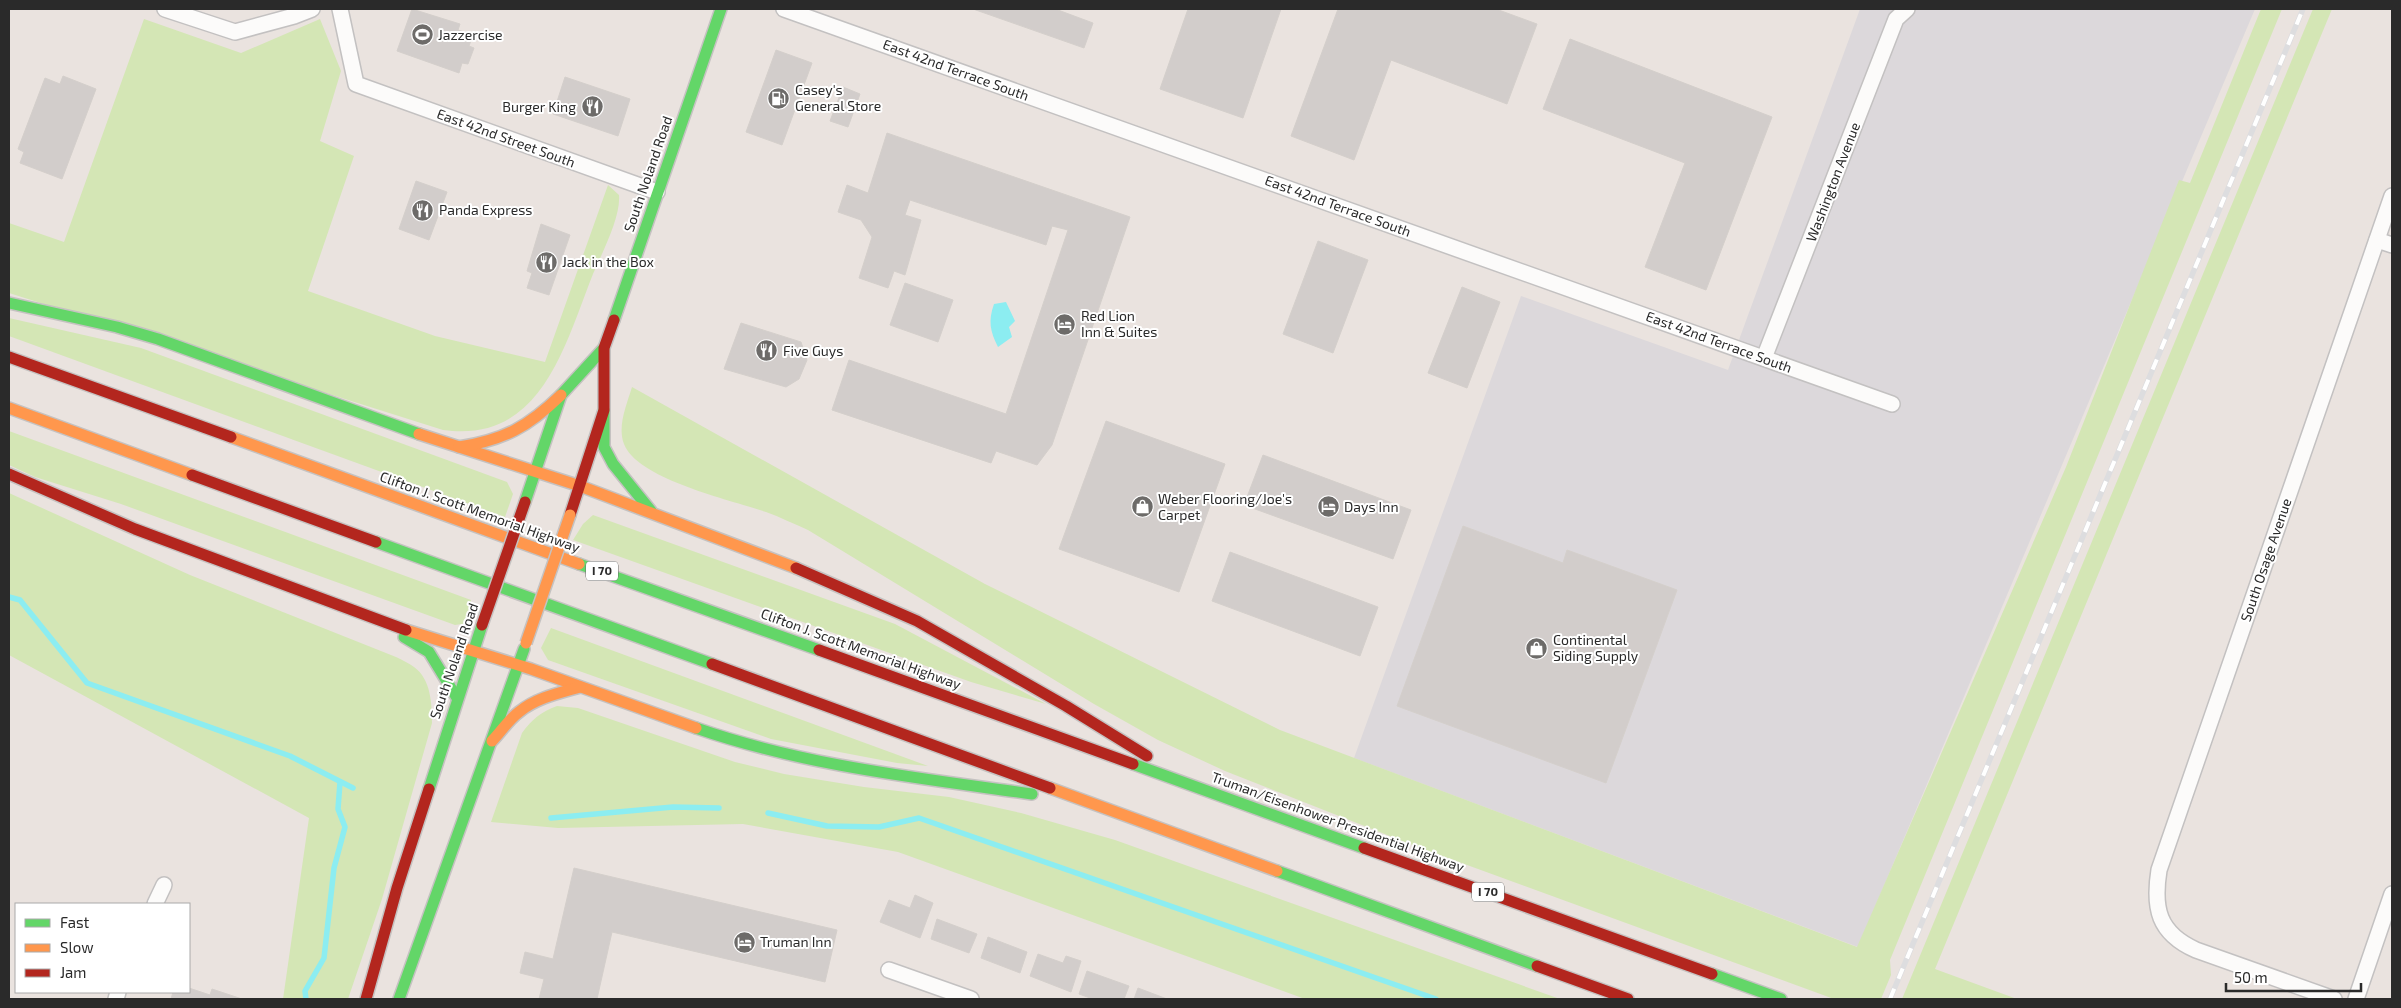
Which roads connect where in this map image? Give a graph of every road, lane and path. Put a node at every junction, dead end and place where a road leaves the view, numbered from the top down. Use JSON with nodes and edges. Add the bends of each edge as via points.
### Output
{"nodes":[{"id":1,"x":165,"y":9,"type":"edge"},
{"id":2,"x":312,"y":9,"type":"edge"},
{"id":3,"x":340,"y":9,"type":"edge"},
{"id":4,"x":721,"y":9,"type":"edge"},
{"id":5,"x":784,"y":9,"type":"edge"},
{"id":6,"x":1907,"y":9,"type":"edge"},
{"id":7,"x":657,"y":192,"type":"junction"},
{"id":8,"x":2392,"y":196,"type":"edge"},
{"id":9,"x":2377,"y":240,"type":"junction"},
{"id":10,"x":2392,"y":245,"type":"edge"},
{"id":11,"x":9,"y":303,"type":"edge"},
{"id":12,"x":604,"y":348,"type":"junction"},
{"id":13,"x":9,"y":358,"type":"edge"},
{"id":14,"x":1764,"y":358,"type":"junction"},
{"id":15,"x":561,"y":395,"type":"junction"},
{"id":16,"x":1892,"y":404,"type":"dead end"},
{"id":17,"x":9,"y":408,"type":"edge"},
{"id":18,"x":604,"y":410,"type":"junction"},
{"id":19,"x":453,"y":447,"type":"junction"},
{"id":20,"x":534,"y":472,"type":"junction"},
{"id":21,"x":9,"y":474,"type":"edge"},
{"id":22,"x":580,"y":486,"type":"junction"},
{"id":23,"x":652,"y":512,"type":"junction"},
{"id":24,"x":380,"y":622,"type":"junction"},
{"id":25,"x":472,"y":652,"type":"junction"},
{"id":26,"x":518,"y":665,"type":"junction"},
{"id":27,"x":580,"y":687,"type":"junction"},
{"id":28,"x":457,"y":698,"type":"junction"},
{"id":29,"x":492,"y":741,"type":"junction"},
{"id":30,"x":1195,"y":785,"type":"junction"},
{"id":31,"x":1088,"y":802,"type":"junction"},
{"id":32,"x":164,"y":885,"type":"dead end"},
{"id":33,"x":2392,"y":894,"type":"edge"},
{"id":34,"x":155,"y":903,"type":"edge"},
{"id":35,"x":890,"y":970,"type":"dead end"},
{"id":36,"x":366,"y":999,"type":"edge"},
{"id":37,"x":399,"y":999,"type":"edge"},
{"id":38,"x":971,"y":999,"type":"edge"},
{"id":39,"x":1628,"y":999,"type":"edge"},
{"id":40,"x":1781,"y":999,"type":"edge"},
{"id":41,"x":2334,"y":999,"type":"edge"},
{"id":42,"x":2356,"y":999,"type":"edge"}],
"edges":[{"from":1,"to":2,"type":"street","via":[[235,32]]},
{"from":3,"to":7,"type":"street","name":"East 42nd Street South","via":[[356,84]]},
{"from":4,"to":7,"type":"main road","name":"South Noland Road"},
{"from":5,"to":14,"type":"street","name":"East 42nd Terrace South"},
{"from":6,"to":14,"type":"street","name":"Washington Avenue","via":[[1896,19]]},
{"from":7,"to":12,"type":"main road","name":"South Noland Road"},
{"from":8,"to":9,"type":"street","name":"South Osage Avenue"},
{"from":9,"to":10,"type":"street"},
{"from":9,"to":41,"type":"street","name":"South Osage Avenue","via":[[2159,870],[2156,896],[2158,912],[2178,940],[2196,950]]},
{"from":11,"to":19,"type":"main road","via":[[158,339]]},
{"from":12,"to":15,"type":"main road","name":"South Noland Road"},
{"from":12,"to":18,"type":"main road","name":"South Noland Road"},
{"from":13,"to":30,"type":"main road","name":"Clifton J. Scott Memorial Highway","number":"I 70"},
{"from":14,"to":16,"type":"street","name":"East 42nd Terrace South"},
{"from":15,"to":19,"type":"main road","via":[[521,430],[486,444]]},
{"from":15,"to":20,"type":"main road","name":"South Noland Road"},
{"from":17,"to":31,"type":"main road"},
{"from":18,"to":22,"type":"main road","name":"South Noland Road"},
{"from":18,"to":23,"type":"main road","via":[[604,447],[613,464]]},
{"from":19,"to":20,"type":"main road"},
{"from":20,"to":22,"type":"main road"},
{"from":20,"to":25,"type":"main road","name":"South Noland Road","bridge":true},
{"from":21,"to":24,"type":"main road","via":[[135,529]]},
{"from":22,"to":23,"type":"main road"},
{"from":22,"to":26,"type":"main road","name":"South Noland Road","bridge":true},
{"from":23,"to":30,"type":"main road","via":[[818,577],[917,621]]},
{"from":24,"to":25,"type":"main road"},
{"from":24,"to":28,"type":"main road","via":[[429,652]]},
{"from":25,"to":26,"type":"main road"},
{"from":25,"to":28,"type":"main road","name":"South Noland Road"},
{"from":26,"to":27,"type":"main road"},
{"from":26,"to":29,"type":"main road","name":"South Noland Road"},
{"from":27,"to":29,"type":"main road","via":[[541,698],[518,712]]},
{"from":27,"to":31,"type":"main road","via":[[737,742],[794,757]]},
{"from":28,"to":36,"type":"main road","name":"South Noland Road"},
{"from":29,"to":37,"type":"main road","name":"South Noland Road","via":[[447,856]]},
{"from":30,"to":40,"type":"main road","name":"Truman/Eisenhower Presidential Highway","number":"I 70"},
{"from":31,"to":39,"type":"main road"},
{"from":32,"to":34,"type":"street"},
{"from":33,"to":42,"type":"street"},
{"from":35,"to":38,"type":"street"}]}
